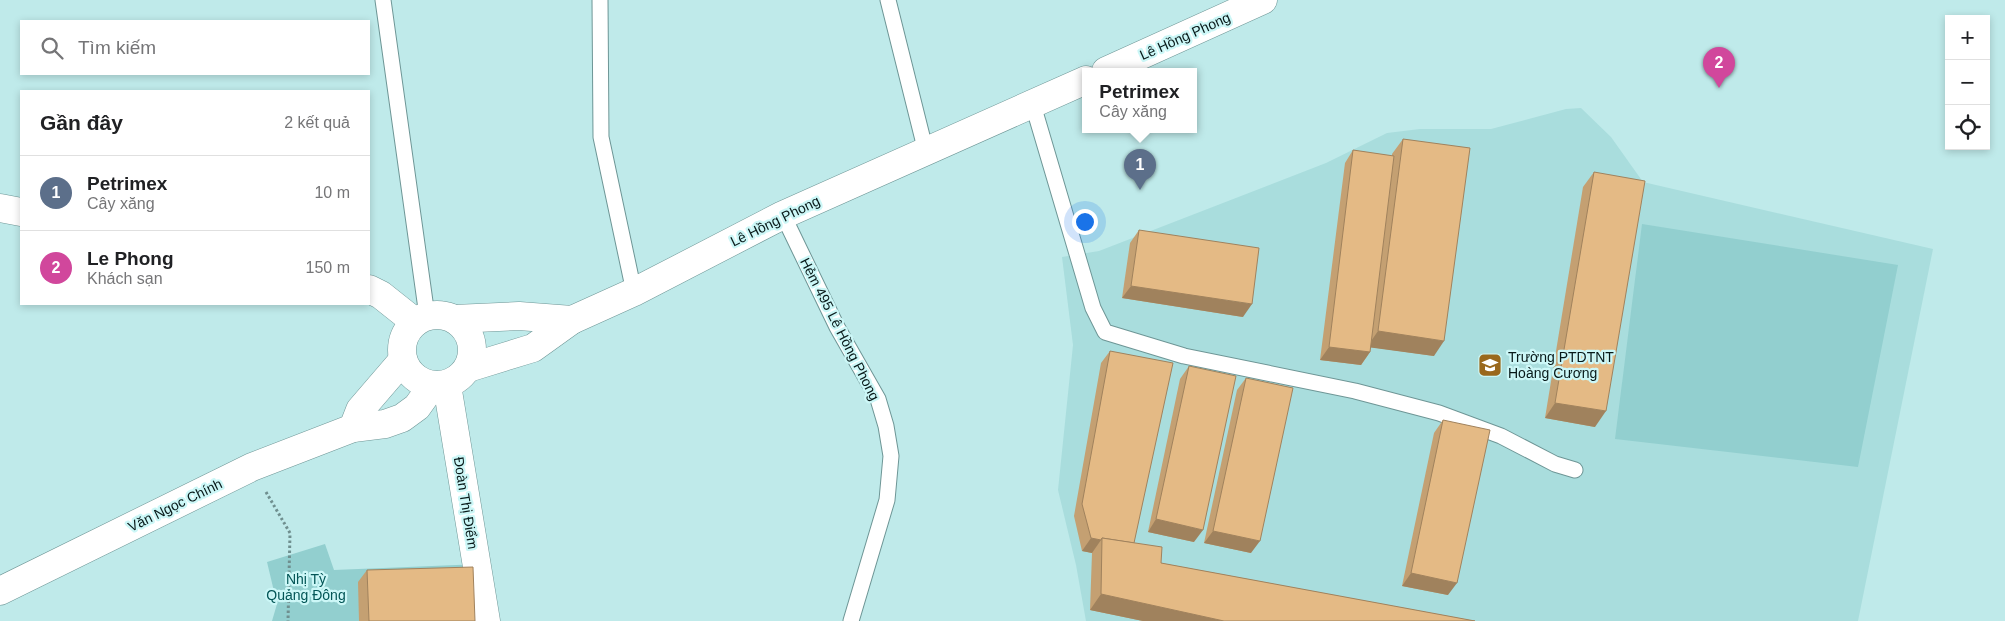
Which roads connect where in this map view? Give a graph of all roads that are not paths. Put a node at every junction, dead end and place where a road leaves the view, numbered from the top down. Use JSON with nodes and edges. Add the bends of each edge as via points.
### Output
{"nodes":[{"id":1,"x":383,"y":0,"type":"edge"},
{"id":2,"x":600,"y":0,"type":"edge"},
{"id":3,"x":888,"y":0,"type":"edge"},
{"id":4,"x":1263,"y":0,"type":"edge"},
{"id":5,"x":1113,"y":68,"type":"edge"},
{"id":6,"x":1082,"y":82,"type":"edge"},
{"id":7,"x":1033,"y":105,"type":"junction"},
{"id":8,"x":926,"y":152,"type":"junction"},
{"id":9,"x":0,"y":208,"type":"edge"},
{"id":10,"x":20,"y":212,"type":"edge"},
{"id":11,"x":782,"y":215,"type":"junction"},
{"id":12,"x":370,"y":290,"type":"edge"},
{"id":13,"x":634,"y":292,"type":"junction"},
{"id":14,"x":421,"y":319,"type":"junction"},
{"id":15,"x":454,"y":320,"type":"junction"},
{"id":16,"x":572,"y":320,"type":"junction"},
{"id":17,"x":402,"y":360,"type":"junction"},
{"id":18,"x":468,"y":368,"type":"junction"},
{"id":19,"x":440,"y":385,"type":"junction"},
{"id":20,"x":353,"y":428,"type":"junction"},
{"id":21,"x":1575,"y":470,"type":"dead end"},
{"id":22,"x":0,"y":591,"type":"edge"},
{"id":23,"x":486,"y":621,"type":"edge"},
{"id":24,"x":851,"y":621,"type":"edge"}],
"edges":[{"from":1,"to":14,"type":"lane"},
{"from":2,"to":13,"type":"lane","via":[[601,137]]},
{"from":3,"to":8,"type":"lane"},
{"from":4,"to":5,"type":"main road","name":"Lê Hồng Phong"},
{"from":6,"to":7,"type":"main road","name":"Lê Hồng Phong"},
{"from":7,"to":8,"type":"main road","name":"Lê Hồng Phong"},
{"from":7,"to":21,"type":"lane","via":[[1093,308],[1105,332],[1184,356],[1355,391],[1440,413],[1501,436],[1555,464]]},
{"from":8,"to":11,"type":"main road","name":"Lê Hồng Phong"},
{"from":9,"to":10,"type":"main road"},
{"from":11,"to":13,"type":"main road","name":"Lê Hồng Phong"},
{"from":11,"to":24,"type":"lane","name":"Hẻm 495 Lê Hồng Phong","via":[[878,398],[886,426],[891,456],[887,500]]},
{"from":12,"to":14,"type":"main road"},
{"from":13,"to":16,"type":"main road","name":"Lê Hồng Phong"},
{"from":14,"to":15,"type":"main road","via":[[441,315]]},
{"from":14,"to":17,"type":"main road","via":[[406,333]]},
{"from":15,"to":16,"type":"main road","via":[[520,316]]},
{"from":15,"to":18,"type":"main road","via":[[465,328],[471,341],[472,355]]},
{"from":16,"to":18,"type":"main road","name":"Lê Hồng Phong","via":[[533,348]]},
{"from":17,"to":19,"type":"main road","via":[[419,382]]},
{"from":17,"to":20,"type":"main road","via":[[360,410]]},
{"from":18,"to":19,"type":"main road","via":[[459,379]]},
{"from":19,"to":20,"type":"main road","name":"Văn Ngọc Chính","via":[[402,418]]},
{"from":19,"to":23,"type":"main road","name":"Đoàn Thị Điểm"},
{"from":20,"to":22,"type":"main road","name":"Văn Ngọc Chính","via":[[252,467]]}]}
